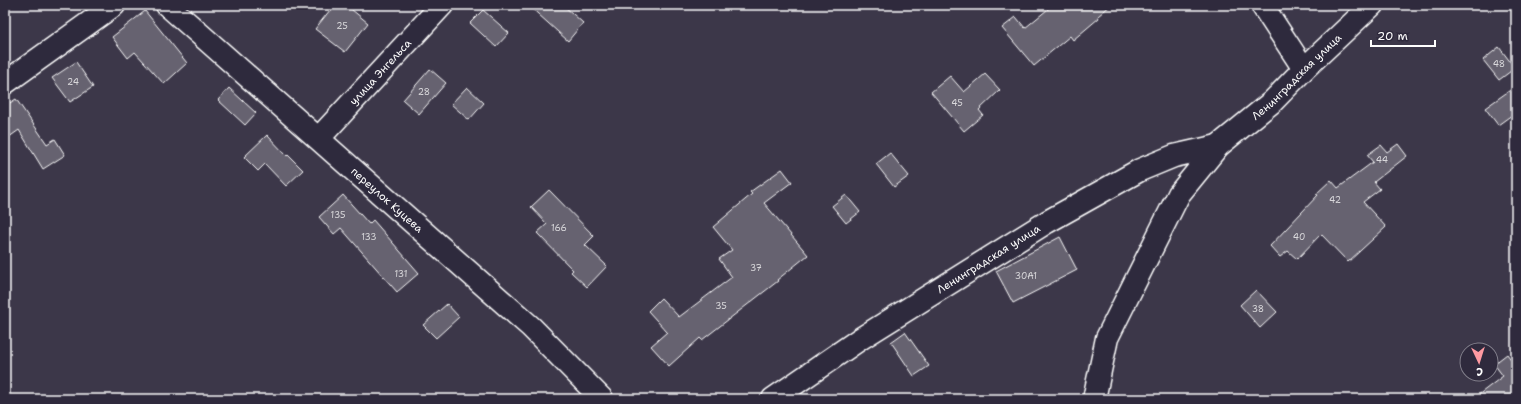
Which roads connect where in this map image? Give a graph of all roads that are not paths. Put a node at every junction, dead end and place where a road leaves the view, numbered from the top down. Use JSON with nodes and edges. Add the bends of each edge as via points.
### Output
{"nodes":[{"id":1,"x":114,"y":5,"type":"edge"},
{"id":2,"x":167,"y":5,"type":"edge"},
{"id":3,"x":442,"y":5,"type":"edge"},
{"id":4,"x":1262,"y":5,"type":"edge"},
{"id":5,"x":1372,"y":5,"type":"edge"},
{"id":6,"x":1304,"y":68,"type":"junction"},
{"id":7,"x":5,"y":83,"type":"edge"},
{"id":8,"x":318,"y":138,"type":"junction"},
{"id":9,"x":1218,"y":146,"type":"junction"},
{"id":10,"x":602,"y":399,"type":"edge"},
{"id":11,"x":773,"y":399,"type":"edge"},
{"id":12,"x":1094,"y":399,"type":"edge"}],
"edges":[{"from":1,"to":7,"type":"street"},
{"from":2,"to":8,"type":"street","name":"переулок Куцева"},
{"from":3,"to":8,"type":"street","name":"улица Энгельса"},
{"from":4,"to":6,"type":"street"},
{"from":5,"to":6,"type":"street","name":"Ленинградская улица"},
{"from":6,"to":9,"type":"street","name":"Ленинградская улица","via":[[1272,102]]},
{"from":8,"to":10,"type":"street","name":"переулок Куцева","via":[[531,327]]},
{"from":9,"to":11,"type":"street","name":"Ленинградская улица","via":[[1174,156],[1140,170],[1047,222],[860,340]]},
{"from":9,"to":12,"type":"street","name":"Ленинградская улица","via":[[1179,194],[1107,338]]}]}
